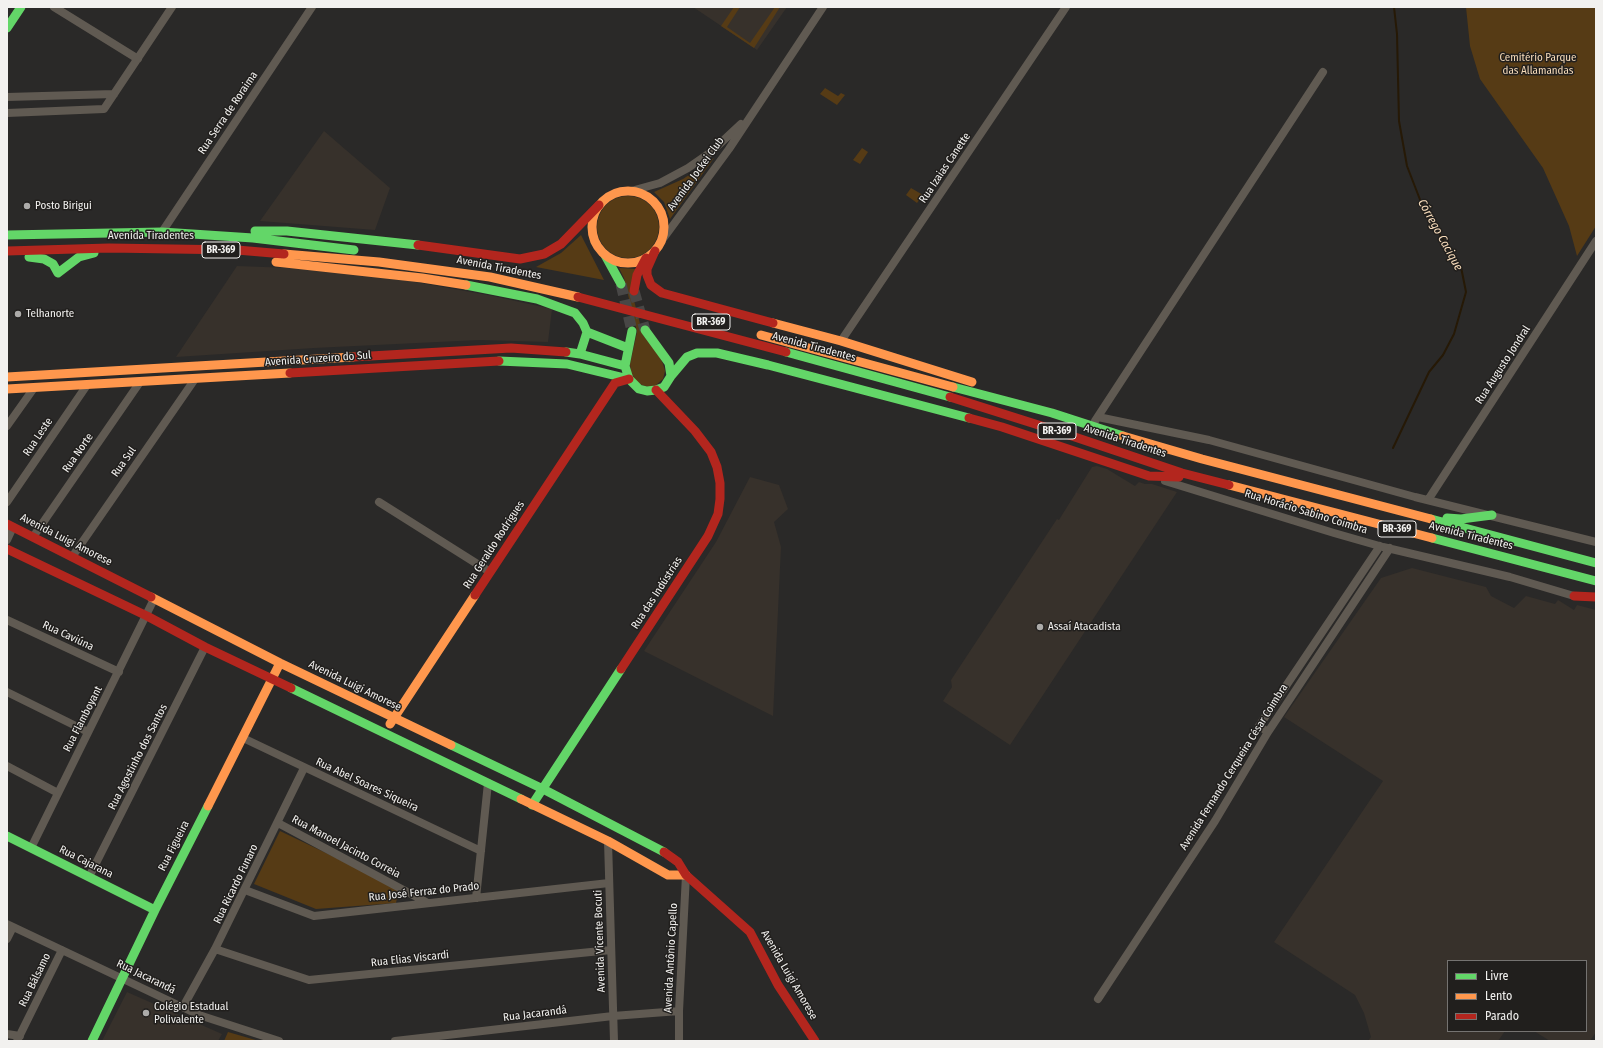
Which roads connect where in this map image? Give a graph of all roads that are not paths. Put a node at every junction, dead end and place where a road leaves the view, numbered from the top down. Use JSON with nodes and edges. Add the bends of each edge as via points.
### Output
{"nodes":[{"id":1,"x":21,"y":7,"type":"edge"},
{"id":2,"x":54,"y":7,"type":"edge"},
{"id":3,"x":172,"y":7,"type":"edge"},
{"id":4,"x":312,"y":7,"type":"edge"},
{"id":5,"x":823,"y":7,"type":"edge"},
{"id":6,"x":1066,"y":7,"type":"edge"},
{"id":7,"x":7,"y":28,"type":"edge"},
{"id":8,"x":138,"y":59,"type":"junction"},
{"id":9,"x":1323,"y":72,"type":"dead end"},
{"id":10,"x":114,"y":94,"type":"junction"},
{"id":11,"x":7,"y":97,"type":"edge"},
{"id":12,"x":7,"y":113,"type":"edge"},
{"id":13,"x":749,"y":117,"type":"junction"},
{"id":14,"x":631,"y":191,"type":"junction"},
{"id":15,"x":599,"y":206,"type":"junction"},
{"id":16,"x":162,"y":232,"type":"junction"},
{"id":17,"x":192,"y":234,"type":"junction"},
{"id":18,"x":7,"y":235,"type":"edge"},
{"id":19,"x":1596,"y":241,"type":"edge"},
{"id":20,"x":658,"y":247,"type":"junction"},
{"id":21,"x":109,"y":248,"type":"junction"},
{"id":22,"x":195,"y":248,"type":"junction"},
{"id":23,"x":360,"y":250,"type":"dead end"},
{"id":24,"x":7,"y":253,"type":"edge"},
{"id":25,"x":605,"y":255,"type":"junction"},
{"id":26,"x":646,"y":258,"type":"junction"},
{"id":27,"x":487,"y":267,"type":"dead end"},
{"id":28,"x":507,"y":271,"type":"dead end"},
{"id":29,"x":551,"y":281,"type":"dead end"},
{"id":30,"x":621,"y":284,"type":"tunnel mouth"},
{"id":31,"x":634,"y":290,"type":"tunnel mouth"},
{"id":32,"x":608,"y":295,"type":"dead end"},
{"id":33,"x":645,"y":330,"type":"tunnel mouth"},
{"id":34,"x":632,"y":331,"type":"tunnel mouth"},
{"id":35,"x":587,"y":332,"type":"junction"},
{"id":36,"x":752,"y":333,"type":"dead end"},
{"id":37,"x":841,"y":341,"type":"junction"},
{"id":38,"x":504,"y":348,"type":"junction"},
{"id":39,"x":628,"y":348,"type":"junction"},
{"id":40,"x":580,"y":354,"type":"junction"},
{"id":41,"x":498,"y":360,"type":"junction"},
{"id":42,"x":625,"y":366,"type":"junction"},
{"id":43,"x":671,"y":376,"type":"junction"},
{"id":44,"x":7,"y":377,"type":"edge"},
{"id":45,"x":195,"y":379,"type":"junction"},
{"id":46,"x":629,"y":379,"type":"junction"},
{"id":47,"x":140,"y":382,"type":"junction"},
{"id":48,"x":87,"y":385,"type":"junction"},
{"id":49,"x":34,"y":388,"type":"junction"},
{"id":50,"x":7,"y":389,"type":"edge"},
{"id":51,"x":656,"y":390,"type":"junction"},
{"id":52,"x":932,"y":392,"type":"junction"},
{"id":53,"x":1052,"y":413,"type":"junction"},
{"id":54,"x":1098,"y":417,"type":"junction"},
{"id":55,"x":7,"y":426,"type":"edge"},
{"id":56,"x":1091,"y":426,"type":"junction"},
{"id":57,"x":1002,"y":428,"type":"junction"},
{"id":58,"x":1149,"y":476,"type":"junction"},
{"id":59,"x":1207,"y":478,"type":"junction"},
{"id":60,"x":1428,"y":500,"type":"junction"},
{"id":61,"x":7,"y":502,"type":"edge"},
{"id":62,"x":379,"y":502,"type":"dead end"},
{"id":63,"x":1398,"y":511,"type":"junction"},
{"id":64,"x":1492,"y":515,"type":"junction"},
{"id":65,"x":10,"y":525,"type":"edge"},
{"id":66,"x":33,"y":537,"type":"junction"},
{"id":67,"x":7,"y":540,"type":"edge"},
{"id":68,"x":1596,"y":542,"type":"edge"},
{"id":69,"x":1380,"y":546,"type":"junction"},
{"id":70,"x":1390,"y":548,"type":"junction"},
{"id":71,"x":7,"y":549,"type":"edge"},
{"id":72,"x":72,"y":557,"type":"junction"},
{"id":73,"x":1596,"y":563,"type":"edge"},
{"id":74,"x":490,"y":572,"type":"junction"},
{"id":75,"x":1593,"y":580,"type":"edge"},
{"id":76,"x":1574,"y":596,"type":"joint"},
{"id":77,"x":1596,"y":597,"type":"edge"},
{"id":78,"x":154,"y":600,"type":"junction"},
{"id":79,"x":147,"y":616,"type":"junction"},
{"id":80,"x":7,"y":620,"type":"edge"},
{"id":81,"x":205,"y":646,"type":"junction"},
{"id":82,"x":280,"y":663,"type":"junction"},
{"id":83,"x":119,"y":672,"type":"junction"},
{"id":84,"x":272,"y":679,"type":"junction"},
{"id":85,"x":7,"y":692,"type":"edge"},
{"id":86,"x":394,"y":719,"type":"junction"},
{"id":87,"x":88,"y":732,"type":"junction"},
{"id":88,"x":1268,"y":732,"type":"junction"},
{"id":89,"x":384,"y":733,"type":"junction"},
{"id":90,"x":243,"y":738,"type":"junction"},
{"id":91,"x":7,"y":766,"type":"edge"},
{"id":92,"x":304,"y":768,"type":"junction"},
{"id":93,"x":488,"y":783,"type":"junction"},
{"id":94,"x":543,"y":789,"type":"junction"},
{"id":95,"x":58,"y":793,"type":"junction"},
{"id":96,"x":532,"y":805,"type":"junction"},
{"id":97,"x":278,"y":823,"type":"junction"},
{"id":98,"x":7,"y":836,"type":"edge"},
{"id":99,"x":608,"y":841,"type":"junction"},
{"id":100,"x":31,"y":848,"type":"junction"},
{"id":101,"x":481,"y":852,"type":"junction"},
{"id":102,"x":686,"y":875,"type":"junction"},
{"id":103,"x":90,"y":878,"type":"junction"},
{"id":104,"x":609,"y":883,"type":"junction"},
{"id":105,"x":245,"y":890,"type":"junction"},
{"id":106,"x":404,"y":891,"type":"junction"},
{"id":107,"x":476,"y":898,"type":"junction"},
{"id":108,"x":426,"y":902,"type":"junction"},
{"id":109,"x":400,"y":905,"type":"junction"},
{"id":110,"x":155,"y":910,"type":"junction"},
{"id":111,"x":10,"y":925,"type":"edge"},
{"id":112,"x":7,"y":939,"type":"edge"},
{"id":113,"x":215,"y":949,"type":"junction"},
{"id":114,"x":62,"y":950,"type":"junction"},
{"id":115,"x":611,"y":950,"type":"junction"},
{"id":116,"x":123,"y":978,"type":"junction"},
{"id":117,"x":1098,"y":998,"type":"dead end"},
{"id":118,"x":183,"y":1007,"type":"junction"},
{"id":119,"x":679,"y":1011,"type":"junction"},
{"id":120,"x":613,"y":1016,"type":"junction"},
{"id":121,"x":7,"y":1034,"type":"edge"},
{"id":122,"x":19,"y":1038,"type":"edge"},
{"id":123,"x":813,"y":1040,"type":"edge"},
{"id":124,"x":92,"y":1041,"type":"edge"},
{"id":125,"x":278,"y":1041,"type":"edge"},
{"id":126,"x":395,"y":1041,"type":"edge"},
{"id":127,"x":614,"y":1041,"type":"edge"},
{"id":128,"x":679,"y":1041,"type":"edge"}],
"edges":[{"from":1,"to":7,"type":"main road"},
{"from":2,"to":8,"type":"street"},
{"from":3,"to":8,"type":"street"},
{"from":4,"to":16,"type":"street","name":"Rua Serra de Roraima"},
{"from":5,"to":13,"type":"street","name":"Avenida Jockei Club"},
{"from":6,"to":37,"type":"street","name":"Rua Izaias Canette"},
{"from":8,"to":10,"type":"street"},
{"from":9,"to":54,"type":"street"},
{"from":10,"to":11,"type":"street"},
{"from":10,"to":12,"type":"street","via":[[104,109]]},
{"from":13,"to":14,"type":"street","name":"Avenida Jockei Club","via":[[711,152],[688,168],[660,183]]},
{"from":13,"to":20,"type":"street","name":"Avenida Jockei Club"},
{"from":14,"to":15,"type":"main road","via":[[613,194]]},
{"from":14,"to":20,"type":"main road","via":[[645,195],[660,210],[664,223],[663,237]]},
{"from":15,"to":17,"type":"main road","via":[[553,249],[520,259],[288,231],[226,230]]},
{"from":15,"to":25,"type":"main road","via":[[593,218],[592,231],[596,244]]},
{"from":16,"to":17,"type":"main road","name":"Avenida Tiradentes","number":"BR-369"},
{"from":16,"to":18,"type":"main road","name":"Avenida Tiradentes","number":"BR-369"},
{"from":17,"to":23,"type":"main road","name":"Avenida Tiradentes","number":"BR-369"},
{"from":19,"to":60,"type":"street","name":"Rua Augusto Jondral"},
{"from":20,"to":26,"type":"main road"},
{"from":20,"to":37,"type":"main road","via":[[647,269],[647,275],[651,285],[662,293]]},
{"from":21,"to":22,"type":"main road","name":"Avenida Tiradentes","number":"BR-369"},
{"from":21,"to":24,"type":"main road","name":"Avenida Tiradentes","number":"BR-369"},
{"from":21,"to":24,"type":"main road","via":[[79,257],[58,273],[53,264],[44,259]]},
{"from":22,"to":35,"type":"main road","via":[[257,260],[482,287],[537,299],[575,313]]},
{"from":22,"to":52,"type":"main road","name":"Avenida Tiradentes","number":"BR-369","via":[[378,262],[490,277],[564,293]]},
{"from":25,"to":26,"type":"main road","via":[[625,263]]},
{"from":25,"to":30,"type":"main road"},
{"from":26,"to":31,"type":"main road","via":[[637,276]]},
{"from":27,"to":28,"type":"main road","name":"Avenida Tiradentes"},
{"from":29,"to":32,"type":"main road","name":"Avenida Tiradentes"},
{"from":33,"to":43,"type":"main road","via":[[669,363]]},
{"from":34,"to":39,"type":"main road"},
{"from":35,"to":39,"type":"main road"},
{"from":35,"to":40,"type":"main road"},
{"from":36,"to":53,"type":"main road","name":"Avenida Tiradentes","number":"BR-369"},
{"from":37,"to":53,"type":"main road","via":[[1007,393]]},
{"from":38,"to":40,"type":"main road","name":"Avenida Cruzeiro do Sul"},
{"from":38,"to":41,"type":"main road"},
{"from":38,"to":44,"type":"main road","name":"Avenida Cruzeiro do Sul"},
{"from":39,"to":42,"type":"main road"},
{"from":40,"to":42,"type":"main road","name":"Avenida Cruzeiro do Sul"},
{"from":41,"to":45,"type":"main road","name":"Avenida Cruzeiro do Sul"},
{"from":41,"to":46,"type":"main road","name":"Avenida Cruzeiro do Sul","via":[[568,364]]},
{"from":42,"to":46,"type":"main road"},
{"from":43,"to":51,"type":"main road","via":[[664,387]]},
{"from":43,"to":57,"type":"main road","via":[[687,357],[697,353],[717,353]]},
{"from":45,"to":47,"type":"main road","name":"Avenida Cruzeiro do Sul"},
{"from":45,"to":72,"type":"street","name":"Rua Sul"},
{"from":46,"to":51,"type":"main road","via":[[639,389]]},
{"from":46,"to":74,"type":"main road","name":"Rua Geraldo Rodrigues","via":[[615,383]]},
{"from":47,"to":48,"type":"main road","name":"Avenida Cruzeiro do Sul"},
{"from":47,"to":66,"type":"street","name":"Rua Norte"},
{"from":48,"to":49,"type":"main road","name":"Avenida Cruzeiro do Sul"},
{"from":48,"to":61,"type":"street","name":"Rua Leste"},
{"from":49,"to":50,"type":"main road","name":"Avenida Cruzeiro do Sul"},
{"from":49,"to":55,"type":"street"},
{"from":51,"to":94,"type":"main road","name":"Rua das Indústrias","via":[[695,430],[711,452],[720,483],[718,514],[708,536]]},
{"from":52,"to":57,"type":"main road"},
{"from":52,"to":59,"type":"main road","name":"Avenida Tiradentes","number":"BR-369","via":[[1182,473]]},
{"from":53,"to":56,"type":"main road","name":"Avenida Tiradentes","number":"BR-369"},
{"from":54,"to":56,"type":"street"},
{"from":54,"to":60,"type":"street","via":[[1209,440]]},
{"from":56,"to":63,"type":"main road","name":"Avenida Tiradentes","number":"BR-369","via":[[1202,459]]},
{"from":57,"to":58,"type":"main road"},
{"from":58,"to":59,"type":"main road"},
{"from":58,"to":69,"type":"street","name":"Rua Horácio Sabino Coimbra"},
{"from":59,"to":75,"type":"main road","name":"Avenida Tiradentes","number":"BR-369"},
{"from":60,"to":64,"type":"street"},
{"from":62,"to":74,"type":"street"},
{"from":63,"to":64,"type":"main road","via":[[1452,519]]},
{"from":63,"to":73,"type":"main road","name":"Avenida Tiradentes","number":"BR-369"},
{"from":64,"to":68,"type":"street"},
{"from":65,"to":66,"type":"main road","name":"Avenida Luigi Amorese"},
{"from":65,"to":67,"type":"street"},
{"from":66,"to":72,"type":"main road","name":"Avenida Luigi Amorese"},
{"from":69,"to":70,"type":"street","name":"Rua Horácio Sabino Coimbra"},
{"from":69,"to":88,"type":"street","via":[[1259,726]]},
{"from":70,"to":76,"type":"street","name":"Rua Horácio Sabino Coimbra","via":[[1510,577]]},
{"from":70,"to":88,"type":"street","name":"Avenida Fernando Cerqueira César Coimbra"},
{"from":71,"to":79,"type":"main road"},
{"from":72,"to":78,"type":"main road","name":"Avenida Luigi Amorese"},
{"from":74,"to":86,"type":"main road","name":"Rua Geraldo Rodrigues"},
{"from":76,"to":77,"type":"main road"},
{"from":78,"to":79,"type":"street","name":"Rua Flamboyant"},
{"from":78,"to":82,"type":"main road","name":"Avenida Luigi Amorese"},
{"from":79,"to":81,"type":"main road"},
{"from":79,"to":83,"type":"street","name":"Rua Flamboyant"},
{"from":80,"to":83,"type":"street","name":"Rua Caviúna"},
{"from":81,"to":84,"type":"main road"},
{"from":81,"to":103,"type":"street","name":"Rua Agostinho dos Santos"},
{"from":82,"to":84,"type":"main road","name":"Rua Figueira"},
{"from":82,"to":86,"type":"main road","name":"Avenida Luigi Amorese"},
{"from":83,"to":87,"type":"street","name":"Rua Flamboyant"},
{"from":84,"to":89,"type":"main road"},
{"from":84,"to":90,"type":"main road","name":"Rua Figueira"},
{"from":85,"to":87,"type":"street"},
{"from":86,"to":89,"type":"main road","name":"Rua Geraldo Rodrigues"},
{"from":86,"to":94,"type":"main road","name":"Avenida Luigi Amorese"},
{"from":87,"to":95,"type":"street","name":"Rua Flamboyant"},
{"from":88,"to":117,"type":"street","name":"Avenida Fernando Cerqueira César Coimbra","via":[[1215,821]]},
{"from":89,"to":93,"type":"main road"},
{"from":90,"to":92,"type":"street","name":"Rua Abel Soares Siqueira"},
{"from":90,"to":110,"type":"main road","name":"Rua Figueira"},
{"from":91,"to":95,"type":"street"},
{"from":92,"to":97,"type":"street","name":"Rua Ricardo Funaro"},
{"from":92,"to":101,"type":"street","name":"Rua Abel Soares Siqueira"},
{"from":93,"to":96,"type":"main road"},
{"from":93,"to":101,"type":"street"},
{"from":94,"to":96,"type":"main road","name":"Rua das Indústrias"},
{"from":94,"to":102,"type":"main road","name":"Avenida Luigi Amorese","via":[[672,856]]},
{"from":95,"to":100,"type":"street","name":"Rua Flamboyant"},
{"from":96,"to":99,"type":"main road"},
{"from":97,"to":105,"type":"street","name":"Rua Ricardo Funaro"},
{"from":97,"to":106,"type":"street","name":"Rua Manoel Jacinto Correia"},
{"from":98,"to":100,"type":"main road","name":"Rua Cajarana"},
{"from":99,"to":102,"type":"main road","via":[[668,875]]},
{"from":99,"to":104,"type":"street","name":"Avenida Vicente Bocuti"},
{"from":100,"to":103,"type":"main road","name":"Rua Cajarana"},
{"from":101,"to":107,"type":"street"},
{"from":102,"to":119,"type":"street","name":"Avenida Antônio Capello"},
{"from":102,"to":123,"type":"main road","name":"Avenida Luigi Amorese","via":[[750,932],[778,985]]},
{"from":103,"to":110,"type":"main road","name":"Rua Cajarana"},
{"from":104,"to":107,"type":"street","name":"Rua José Ferraz do Prado"},
{"from":104,"to":115,"type":"street","name":"Avenida Vicente Bocuti"},
{"from":105,"to":109,"type":"street","name":"Rua José Ferraz do Prado","via":[[314,916]]},
{"from":105,"to":113,"type":"street","name":"Rua Ricardo Funaro"},
{"from":106,"to":108,"type":"street","name":"Rua Manoel Jacinto Correia"},
{"from":106,"to":109,"type":"street"},
{"from":107,"to":108,"type":"street","name":"Rua José Ferraz do Prado"},
{"from":108,"to":109,"type":"street","name":"Rua José Ferraz do Prado"},
{"from":110,"to":116,"type":"main road","name":"Rua Figueira"},
{"from":111,"to":112,"type":"street"},
{"from":111,"to":114,"type":"street","name":"Rua Jacarandá"},
{"from":113,"to":115,"type":"street","name":"Rua Elias Viscardi","via":[[309,980]]},
{"from":113,"to":118,"type":"street","name":"Rua Ricardo Funaro"},
{"from":114,"to":116,"type":"street","name":"Rua Jacarandá"},
{"from":114,"to":122,"type":"street","name":"Rua Bálsamo"},
{"from":115,"to":120,"type":"street","name":"Avenida Vicente Bocuti"},
{"from":116,"to":118,"type":"street","name":"Rua Jacarandá"},
{"from":116,"to":124,"type":"main road","name":"Rua Figueira"},
{"from":118,"to":125,"type":"street","name":"Rua Jacarandá"},
{"from":119,"to":120,"type":"street","name":"Rua Jacarandá"},
{"from":119,"to":128,"type":"street","name":"Avenida Antônio Capello"},
{"from":120,"to":126,"type":"street","name":"Rua Jacarandá"},
{"from":120,"to":127,"type":"street","name":"Avenida Vicente Bocuti"},
{"from":121,"to":122,"type":"street"}]}
